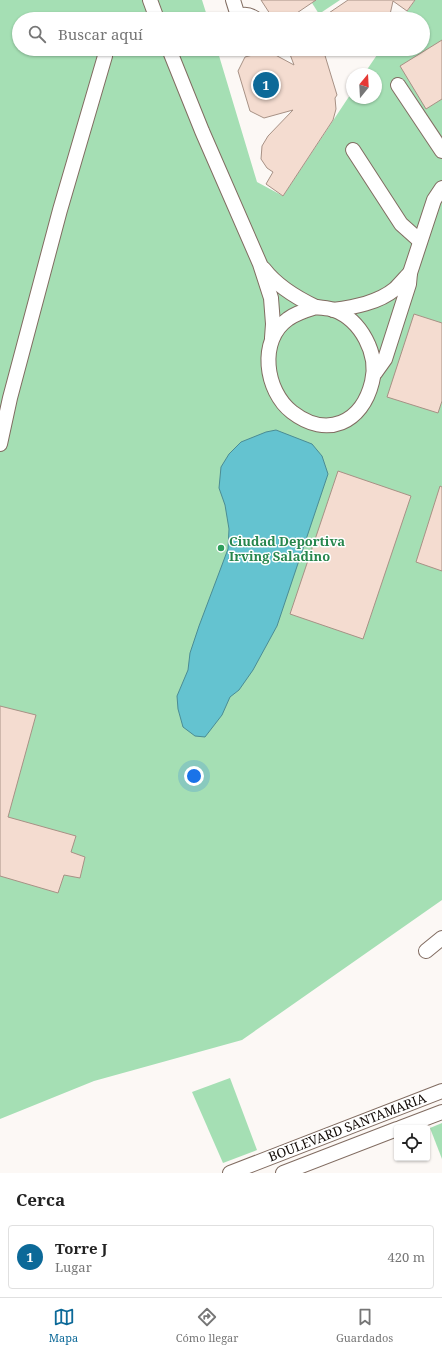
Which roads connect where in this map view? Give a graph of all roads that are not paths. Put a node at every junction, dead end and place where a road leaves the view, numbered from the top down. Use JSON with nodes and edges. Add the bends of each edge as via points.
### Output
{"nodes":[{"id":1,"x":150,"y":0,"type":"edge"},
{"id":2,"x":233,"y":0,"type":"edge"},
{"id":3,"x":154,"y":12,"type":"edge"},
{"id":4,"x":235,"y":12,"type":"edge"},
{"id":5,"x":105,"y":56,"type":"dead end"},
{"id":6,"x":172,"y":56,"type":"edge"},
{"id":7,"x":398,"y":85,"type":"dead end"},
{"id":8,"x":353,"y":150,"type":"dead end"},
{"id":9,"x":442,"y":151,"type":"edge"},
{"id":10,"x":442,"y":188,"type":"edge"},
{"id":11,"x":420,"y":241,"type":"junction"},
{"id":12,"x":260,"y":264,"type":"junction"},
{"id":13,"x":410,"y":273,"type":"junction"},
{"id":14,"x":316,"y":308,"type":"junction"},
{"id":15,"x":333,"y":310,"type":"junction"},
{"id":16,"x":271,"y":341,"type":"junction"},
{"id":17,"x":374,"y":373,"type":"junction"},
{"id":18,"x":0,"y":444,"type":"edge"},
{"id":19,"x":442,"y":938,"type":"edge"},
{"id":20,"x":426,"y":951,"type":"dead end"},
{"id":21,"x":442,"y":1091,"type":"edge"},
{"id":22,"x":442,"y":1112,"type":"edge"},
{"id":23,"x":408,"y":1125,"type":"edge"},
{"id":24,"x":394,"y":1130,"type":"edge"},
{"id":25,"x":230,"y":1173,"type":"edge"},
{"id":26,"x":284,"y":1173,"type":"edge"}],
"edges":[{"from":1,"to":3,"type":"street"},
{"from":2,"to":4,"type":"street"},
{"from":5,"to":18,"type":"street","via":[[60,210]]},
{"from":6,"to":12,"type":"street"},
{"from":7,"to":9,"type":"street"},
{"from":8,"to":11,"type":"street","via":[[401,224]]},
{"from":10,"to":11,"type":"street","via":[[434,200]]},
{"from":11,"to":13,"type":"street"},
{"from":12,"to":14,"type":"street","via":[[285,289]]},
{"from":12,"to":16,"type":"street","via":[[271,298]]},
{"from":13,"to":15,"type":"street","via":[[385,295],[359,305]]},
{"from":13,"to":17,"type":"street","via":[[409,284],[385,360]]},
{"from":14,"to":15,"type":"street"},
{"from":14,"to":16,"type":"street","via":[[302,311],[287,319]]},
{"from":15,"to":17,"type":"street","via":[[346,316],[366,340],[373,358]]},
{"from":16,"to":17,"type":"street","via":[[268,355],[274,389],[291,412],[306,421],[323,426],[350,419],[362,406],[370,390]]},
{"from":19,"to":20,"type":"street"},
{"from":21,"to":25,"type":"street","name":"BOULEVARD SANTAMARIA"},
{"from":22,"to":23,"type":"street","name":"BOULEVARD SANTAMARIA"},
{"from":24,"to":26,"type":"street","name":"BOULEVARD SANTAMARIA"}]}
